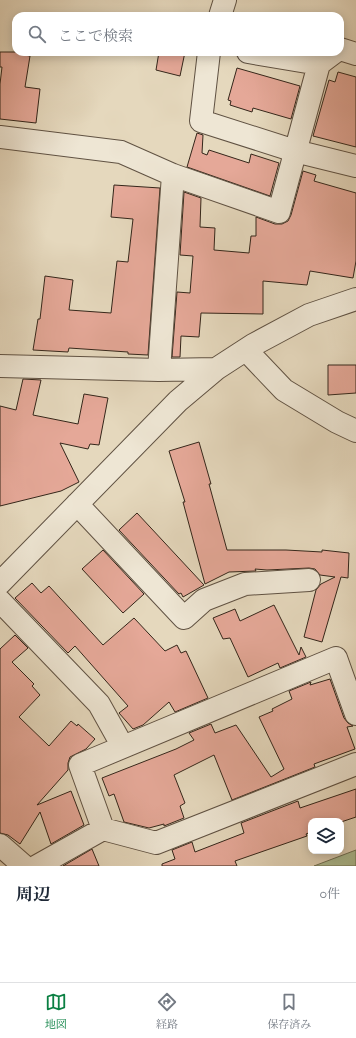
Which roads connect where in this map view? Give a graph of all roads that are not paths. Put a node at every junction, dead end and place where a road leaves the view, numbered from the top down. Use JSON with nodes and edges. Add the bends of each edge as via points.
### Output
{"nodes":[{"id":1,"x":225,"y":0,"type":"edge"},
{"id":2,"x":221,"y":12,"type":"edge"},
{"id":3,"x":344,"y":50,"type":"edge"},
{"id":4,"x":356,"y":54,"type":"edge"},
{"id":5,"x":209,"y":56,"type":"edge"},
{"id":6,"x":301,"y":56,"type":"edge"},
{"id":7,"x":327,"y":58,"type":"edge"},
{"id":8,"x":0,"y":138,"type":"edge"},
{"id":9,"x":295,"y":151,"type":"junction"},
{"id":10,"x":356,"y":166,"type":"edge"},
{"id":11,"x":173,"y":175,"type":"junction"},
{"id":12,"x":356,"y":299,"type":"edge"},
{"id":13,"x":246,"y":350,"type":"junction"},
{"id":14,"x":0,"y":366,"type":"edge"},
{"id":15,"x":159,"y":370,"type":"junction"},
{"id":16,"x":216,"y":370,"type":"junction"},
{"id":17,"x":356,"y":431,"type":"edge"},
{"id":18,"x":78,"y":504,"type":"junction"},
{"id":19,"x":309,"y":580,"type":"dead end"},
{"id":20,"x":0,"y":583,"type":"edge"},
{"id":21,"x":0,"y":601,"type":"edge"},
{"id":22,"x":356,"y":714,"type":"edge"},
{"id":23,"x":123,"y":747,"type":"junction"},
{"id":24,"x":356,"y":764,"type":"edge"},
{"id":25,"x":103,"y":830,"type":"junction"},
{"id":26,"x":0,"y":845,"type":"edge"},
{"id":27,"x":24,"y":866,"type":"edge"},
{"id":28,"x":37,"y":866,"type":"edge"}],
"edges":[{"from":1,"to":2,"type":"street"},
{"from":3,"to":4,"type":"street"},
{"from":5,"to":9,"type":"street","via":[[201,121]]},
{"from":6,"to":7,"type":"street"},
{"from":7,"to":9,"type":"street"},
{"from":8,"to":11,"type":"street","via":[[121,152]]},
{"from":9,"to":10,"type":"street"},
{"from":9,"to":11,"type":"street","via":[[279,212]]},
{"from":11,"to":15,"type":"street"},
{"from":12,"to":13,"type":"street","via":[[309,315]]},
{"from":13,"to":16,"type":"street"},
{"from":13,"to":17,"type":"street","via":[[284,390]]},
{"from":14,"to":15,"type":"street"},
{"from":15,"to":16,"type":"street"},
{"from":16,"to":18,"type":"street","via":[[178,401]]},
{"from":18,"to":19,"type":"street","via":[[184,618],[204,600],[245,584]]},
{"from":18,"to":20,"type":"street"},
{"from":21,"to":23,"type":"street","via":[[99,704]]},
{"from":22,"to":23,"type":"street","via":[[336,658]]},
{"from":23,"to":25,"type":"street","via":[[80,765]]},
{"from":24,"to":25,"type":"street","via":[[156,843]]},
{"from":25,"to":28,"type":"street"},
{"from":26,"to":27,"type":"street"}]}
